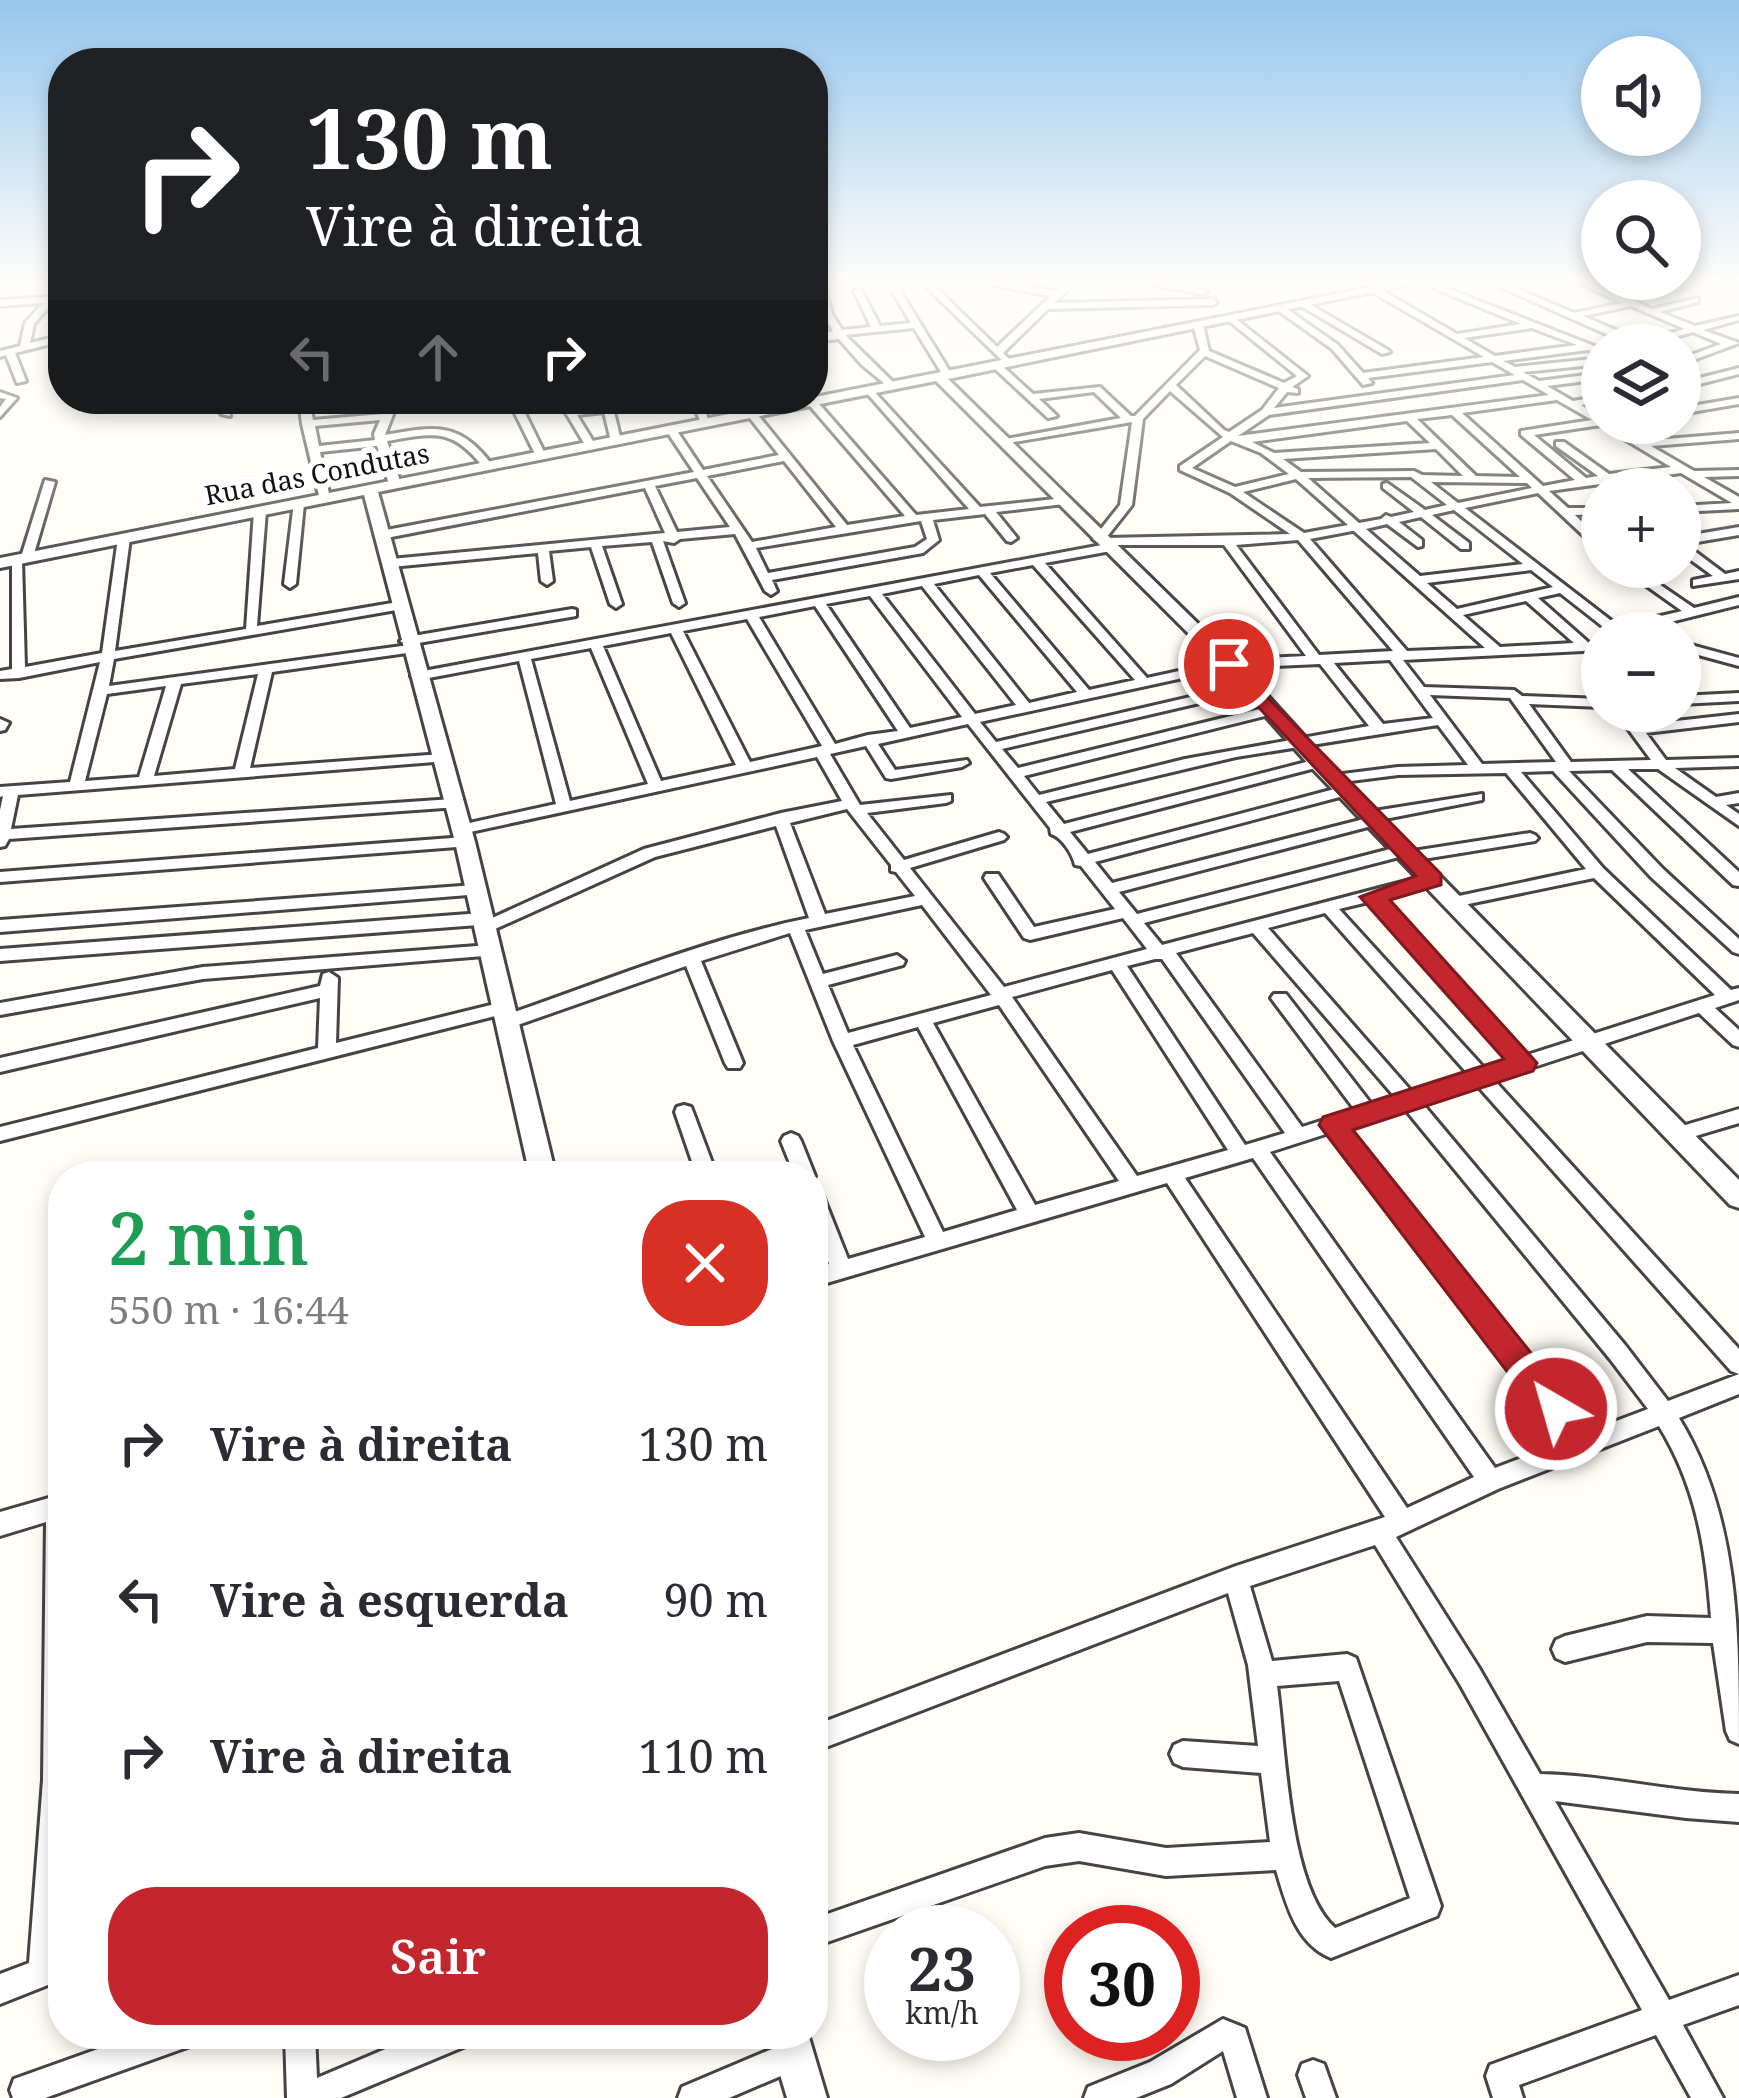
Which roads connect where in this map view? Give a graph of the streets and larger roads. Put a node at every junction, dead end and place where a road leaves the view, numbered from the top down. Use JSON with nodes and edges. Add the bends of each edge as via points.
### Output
{"nodes":[{"id":1,"x":883,"y":379,"type":"edge"},
{"id":2,"x":928,"y":379,"type":"edge"},
{"id":3,"x":946,"y":379,"type":"edge"},
{"id":4,"x":1016,"y":379,"type":"edge"},
{"id":5,"x":1174,"y":379,"type":"edge"},
{"id":6,"x":1266,"y":379,"type":"edge"},
{"id":7,"x":1300,"y":379,"type":"edge"},
{"id":8,"x":1363,"y":379,"type":"edge"},
{"id":9,"x":1491,"y":379,"type":"edge"},
{"id":10,"x":1529,"y":379,"type":"edge"},
{"id":11,"x":1579,"y":379,"type":"edge"},
{"id":12,"x":1169,"y":383,"type":"junction"},
{"id":13,"x":1538,"y":384,"type":"junction"},
{"id":14,"x":891,"y":386,"type":"junction"},
{"id":15,"x":1285,"y":387,"type":"junction"},
{"id":16,"x":870,"y":390,"type":"junction"},
{"id":17,"x":0,"y":395,"type":"edge"},
{"id":18,"x":828,"y":397,"type":"edge"},
{"id":19,"x":1031,"y":397,"type":"junction"},
{"id":20,"x":1382,"y":397,"type":"junction"},
{"id":21,"x":1558,"y":397,"type":"junction"},
{"id":22,"x":1739,"y":400,"type":"edge"},
{"id":23,"x":1581,"y":402,"type":"edge"},
{"id":24,"x":1571,"y":404,"type":"junction"},
{"id":25,"x":1319,"y":405,"type":"junction"},
{"id":26,"x":1701,"y":407,"type":"edge"},
{"id":27,"x":1454,"y":411,"type":"junction"},
{"id":28,"x":1266,"y":412,"type":"junction"},
{"id":29,"x":0,"y":414,"type":"edge"},
{"id":30,"x":306,"y":414,"type":"edge"},
{"id":31,"x":384,"y":414,"type":"edge"},
{"id":32,"x":521,"y":414,"type":"edge"},
{"id":33,"x":571,"y":414,"type":"edge"},
{"id":34,"x":610,"y":414,"type":"edge"},
{"id":35,"x":702,"y":414,"type":"edge"},
{"id":36,"x":754,"y":414,"type":"edge"},
{"id":37,"x":823,"y":414,"type":"edge"},
{"id":38,"x":750,"y":415,"type":"junction"},
{"id":39,"x":1052,"y":416,"type":"dead end"},
{"id":40,"x":1408,"y":416,"type":"junction"},
{"id":41,"x":382,"y":417,"type":"junction"},
{"id":42,"x":1133,"y":418,"type":"junction"},
{"id":43,"x":706,"y":423,"type":"junction"},
{"id":44,"x":307,"y":424,"type":"junction"},
{"id":45,"x":671,"y":430,"type":"junction"},
{"id":46,"x":1227,"y":436,"type":"junction"},
{"id":47,"x":1739,"y":436,"type":"edge"},
{"id":48,"x":1701,"y":439,"type":"edge"},
{"id":49,"x":1243,"y":440,"type":"junction"},
{"id":50,"x":381,"y":441,"type":"junction"},
{"id":51,"x":616,"y":441,"type":"junction"},
{"id":52,"x":1006,"y":442,"type":"junction"},
{"id":53,"x":1560,"y":443,"type":"dead end"},
{"id":54,"x":1640,"y":444,"type":"edge"},
{"id":55,"x":591,"y":446,"type":"junction"},
{"id":56,"x":1440,"y":446,"type":"junction"},
{"id":57,"x":313,"y":450,"type":"junction"},
{"id":58,"x":542,"y":456,"type":"junction"},
{"id":59,"x":1273,"y":456,"type":"junction"},
{"id":60,"x":787,"y":457,"type":"junction"},
{"id":61,"x":488,"y":466,"type":"junction"},
{"id":62,"x":1594,"y":468,"type":"edge"},
{"id":63,"x":1681,"y":468,"type":"edge"},
{"id":64,"x":1701,"y":472,"type":"edge"},
{"id":65,"x":698,"y":473,"type":"junction"},
{"id":66,"x":1739,"y":473,"type":"edge"},
{"id":67,"x":1298,"y":476,"type":"junction"},
{"id":68,"x":1418,"y":478,"type":"junction"},
{"id":69,"x":1472,"y":478,"type":"junction"},
{"id":70,"x":1580,"y":478,"type":"joint"},
{"id":71,"x":1701,"y":480,"type":"edge"},
{"id":72,"x":49,"y":482,"type":"dead end"},
{"id":73,"x":394,"y":484,"type":"junction"},
{"id":74,"x":649,"y":484,"type":"junction"},
{"id":75,"x":1529,"y":485,"type":"junction"},
{"id":76,"x":1387,"y":486,"type":"dead end"},
{"id":77,"x":370,"y":489,"type":"junction"},
{"id":78,"x":1234,"y":491,"type":"junction"},
{"id":79,"x":324,"y":499,"type":"junction"},
{"id":80,"x":1064,"y":501,"type":"junction"},
{"id":81,"x":298,"y":504,"type":"junction"},
{"id":82,"x":1739,"y":504,"type":"edge"},
{"id":83,"x":1454,"y":506,"type":"junction"},
{"id":84,"x":1701,"y":507,"type":"edge"},
{"id":85,"x":983,"y":511,"type":"junction"},
{"id":86,"x":1418,"y":511,"type":"junction"},
{"id":87,"x":260,"y":512,"type":"junction"},
{"id":88,"x":1564,"y":512,"type":"junction"},
{"id":89,"x":1581,"y":512,"type":"edge"},
{"id":90,"x":920,"y":518,"type":"junction"},
{"id":91,"x":1386,"y":518,"type":"junction"},
{"id":92,"x":1352,"y":525,"type":"junction"},
{"id":93,"x":844,"y":529,"type":"junction"},
{"id":94,"x":1581,"y":529,"type":"edge"},
{"id":95,"x":736,"y":530,"type":"junction"},
{"id":96,"x":1739,"y":531,"type":"edge"},
{"id":97,"x":381,"y":535,"type":"junction"},
{"id":98,"x":1301,"y":536,"type":"junction"},
{"id":99,"x":124,"y":538,"type":"junction"},
{"id":100,"x":1011,"y":538,"type":"dead end"},
{"id":101,"x":1225,"y":538,"type":"junction"},
{"id":102,"x":674,"y":539,"type":"junction"},
{"id":103,"x":1701,"y":539,"type":"edge"},
{"id":104,"x":657,"y":540,"type":"junction"},
{"id":105,"x":1103,"y":543,"type":"junction"},
{"id":106,"x":1418,"y":543,"type":"dead end"},
{"id":107,"x":596,"y":545,"type":"junction"},
{"id":108,"x":749,"y":546,"type":"junction"},
{"id":109,"x":1465,"y":546,"type":"dead end"},
{"id":110,"x":543,"y":548,"type":"junction"},
{"id":111,"x":14,"y":560,"type":"edge"},
{"id":112,"x":1701,"y":560,"type":"edge"},
{"id":113,"x":1036,"y":561,"type":"junction"},
{"id":114,"x":391,"y":563,"type":"junction"},
{"id":115,"x":1530,"y":567,"type":"junction"},
{"id":116,"x":982,"y":571,"type":"junction"},
{"id":117,"x":1739,"y":575,"type":"edge"},
{"id":118,"x":1723,"y":578,"type":"junction"},
{"id":119,"x":1418,"y":580,"type":"junction"},
{"id":120,"x":547,"y":581,"type":"dead end"},
{"id":121,"x":925,"y":581,"type":"junction"},
{"id":122,"x":1701,"y":582,"type":"edge"},
{"id":123,"x":290,"y":584,"type":"dead end"},
{"id":124,"x":1657,"y":588,"type":"edge"},
{"id":125,"x":1560,"y":589,"type":"junction"},
{"id":126,"x":874,"y":592,"type":"junction"},
{"id":127,"x":1528,"y":596,"type":"junction"},
{"id":128,"x":818,"y":601,"type":"junction"},
{"id":129,"x":1739,"y":601,"type":"edge"},
{"id":130,"x":679,"y":603,"type":"dead end"},
{"id":131,"x":616,"y":604,"type":"dead end"},
{"id":132,"x":398,"y":606,"type":"junction"},
{"id":133,"x":1689,"y":610,"type":"junction"},
{"id":134,"x":1591,"y":612,"type":"edge"},
{"id":135,"x":1683,"y":612,"type":"edge"},
{"id":136,"x":750,"y":613,"type":"junction"},
{"id":137,"x":1454,"y":613,"type":"junction"},
{"id":138,"x":572,"y":614,"type":"dead end"},
{"id":139,"x":675,"y":627,"type":"junction"},
{"id":140,"x":250,"y":628,"type":"junction"},
{"id":141,"x":1581,"y":637,"type":"edge"},
{"id":142,"x":595,"y":642,"type":"junction"},
{"id":143,"x":408,"y":645,"type":"junction"},
{"id":144,"x":1581,"y":648,"type":"edge"},
{"id":145,"x":1497,"y":651,"type":"junction"},
{"id":146,"x":1701,"y":652,"type":"edge"},
{"id":147,"x":1397,"y":655,"type":"junction"},
{"id":148,"x":524,"y":656,"type":"junction"},
{"id":149,"x":1318,"y":658,"type":"junction"},
{"id":150,"x":106,"y":659,"type":"junction"},
{"id":151,"x":1739,"y":662,"type":"edge"},
{"id":152,"x":1229,"y":664,"type":"junction"},
{"id":153,"x":266,"y":667,"type":"junction"},
{"id":154,"x":19,"y":674,"type":"junction"},
{"id":155,"x":0,"y":675,"type":"edge"},
{"id":156,"x":418,"y":676,"type":"junction"},
{"id":157,"x":175,"y":680,"type":"junction"},
{"id":158,"x":1142,"y":680,"type":"junction"},
{"id":159,"x":1251,"y":687,"type":"junction"},
{"id":160,"x":102,"y":691,"type":"junction"},
{"id":161,"x":1084,"y":692,"type":"junction"},
{"id":162,"x":1420,"y":692,"type":"junction"},
{"id":163,"x":1739,"y":697,"type":"edge"},
{"id":164,"x":1701,"y":699,"type":"edge"},
{"id":165,"x":1519,"y":700,"type":"junction"},
{"id":166,"x":1581,"y":702,"type":"edge"},
{"id":167,"x":1024,"y":706,"type":"junction"},
{"id":168,"x":1272,"y":710,"type":"junction"},
{"id":169,"x":966,"y":718,"type":"junction"},
{"id":170,"x":1739,"y":718,"type":"edge"},
{"id":171,"x":1441,"y":721,"type":"junction"},
{"id":172,"x":1701,"y":722,"type":"edge"},
{"id":173,"x":1379,"y":729,"type":"junction"},
{"id":174,"x":905,"y":730,"type":"junction"},
{"id":175,"x":1638,"y":732,"type":"edge"},
{"id":176,"x":868,"y":739,"type":"junction"},
{"id":177,"x":1295,"y":739,"type":"junction"},
{"id":178,"x":996,"y":746,"type":"junction"},
{"id":179,"x":825,"y":748,"type":"junction"},
{"id":180,"x":442,"y":758,"type":"junction"},
{"id":181,"x":1739,"y":762,"type":"edge"},
{"id":182,"x":962,"y":763,"type":"dead end"},
{"id":183,"x":1318,"y":763,"type":"junction"},
{"id":184,"x":744,"y":766,"type":"junction"},
{"id":185,"x":1561,"y":766,"type":"junction"},
{"id":186,"x":1617,"y":766,"type":"junction"},
{"id":187,"x":1665,"y":768,"type":"junction"},
{"id":188,"x":1511,"y":769,"type":"junction"},
{"id":189,"x":1479,"y":770,"type":"junction"},
{"id":190,"x":1016,"y":773,"type":"junction"},
{"id":191,"x":242,"y":774,"type":"junction"},
{"id":192,"x":146,"y":779,"type":"junction"},
{"id":193,"x":77,"y":783,"type":"junction"},
{"id":194,"x":1341,"y":785,"type":"junction"},
{"id":195,"x":656,"y":786,"type":"junction"},
{"id":196,"x":6,"y":791,"type":"edge"},
{"id":197,"x":1477,"y":797,"type":"dead end"},
{"id":198,"x":946,"y":798,"type":"dead end"},
{"id":199,"x":1739,"y":798,"type":"edge"},
{"id":200,"x":1034,"y":801,"type":"junction"},
{"id":201,"x":1714,"y":802,"type":"junction"},
{"id":202,"x":453,"y":804,"type":"junction"},
{"id":203,"x":564,"y":805,"type":"junction"},
{"id":204,"x":854,"y":807,"type":"junction"},
{"id":205,"x":781,"y":818,"type":"junction"},
{"id":206,"x":1376,"y":818,"type":"junction"},
{"id":207,"x":1739,"y":821,"type":"edge"},
{"id":208,"x":1056,"y":831,"type":"junction"},
{"id":209,"x":463,"y":835,"type":"junction"},
{"id":210,"x":999,"y":837,"type":"dead end"},
{"id":211,"x":1,"y":838,"type":"edge"},
{"id":212,"x":1530,"y":838,"type":"dead end"},
{"id":213,"x":1408,"y":853,"type":"junction"},
{"id":214,"x":1081,"y":861,"type":"junction"},
{"id":215,"x":897,"y":866,"type":"junction"},
{"id":216,"x":1597,"y":872,"type":"junction"},
{"id":217,"x":0,"y":877,"type":"edge"},
{"id":218,"x":992,"y":878,"type":"dead end"},
{"id":219,"x":1432,"y":879,"type":"junction"},
{"id":220,"x":1739,"y":881,"type":"edge"},
{"id":221,"x":475,"y":890,"type":"junction"},
{"id":222,"x":1107,"y":890,"type":"junction"},
{"id":223,"x":1372,"y":897,"type":"junction"},
{"id":224,"x":922,"y":900,"type":"junction"},
{"id":225,"x":1454,"y":902,"type":"junction"},
{"id":226,"x":1330,"y":908,"type":"junction"},
{"id":227,"x":1130,"y":916,"type":"junction"},
{"id":228,"x":818,"y":919,"type":"junction"},
{"id":229,"x":483,"y":923,"type":"junction"},
{"id":230,"x":795,"y":924,"type":"junction"},
{"id":231,"x":0,"y":926,"type":"edge"},
{"id":232,"x":1257,"y":927,"type":"junction"},
{"id":233,"x":1739,"y":948,"type":"edge"},
{"id":234,"x":490,"y":951,"type":"junction"},
{"id":235,"x":1163,"y":953,"type":"junction"},
{"id":236,"x":0,"y":955,"type":"edge"},
{"id":237,"x":691,"y":956,"type":"junction"},
{"id":238,"x":897,"y":961,"type":"dead end"},
{"id":239,"x":330,"y":965,"type":"junction"},
{"id":240,"x":1117,"y":965,"type":"junction"},
{"id":241,"x":818,"y":981,"type":"junction"},
{"id":242,"x":328,"y":990,"type":"junction"},
{"id":243,"x":1002,"y":996,"type":"junction"},
{"id":244,"x":1734,"y":996,"type":"edge"},
{"id":245,"x":1280,"y":998,"type":"dead end"},
{"id":246,"x":1701,"y":1005,"type":"junction"},
{"id":247,"x":0,"y":1009,"type":"edge"},
{"id":248,"x":504,"y":1015,"type":"junction"},
{"id":249,"x":922,"y":1021,"type":"junction"},
{"id":250,"x":1586,"y":1040,"type":"junction"},
{"id":251,"x":1739,"y":1040,"type":"edge"},
{"id":252,"x":842,"y":1041,"type":"junction"},
{"id":253,"x":327,"y":1051,"type":"junction"},
{"id":254,"x":734,"y":1063,"type":"dead end"},
{"id":255,"x":1523,"y":1063,"type":"junction"},
{"id":256,"x":0,"y":1065,"type":"edge"},
{"id":257,"x":1484,"y":1077,"type":"junction"},
{"id":258,"x":1410,"y":1099,"type":"junction"},
{"id":259,"x":684,"y":1112,"type":"dead end"},
{"id":260,"x":1368,"y":1113,"type":"junction"},
{"id":261,"x":1739,"y":1116,"type":"edge"},
{"id":262,"x":1333,"y":1125,"type":"junction"},
{"id":263,"x":0,"y":1134,"type":"edge"},
{"id":264,"x":1679,"y":1134,"type":"junction"},
{"id":265,"x":1297,"y":1135,"type":"junction"},
{"id":266,"x":791,"y":1141,"type":"dead end"},
{"id":267,"x":1249,"y":1151,"type":"junction"},
{"id":268,"x":539,"y":1161,"type":"edge"},
{"id":269,"x":702,"y":1161,"type":"edge"},
{"id":270,"x":799,"y":1161,"type":"edge"},
{"id":271,"x":1171,"y":1173,"type":"junction"},
{"id":272,"x":1133,"y":1185,"type":"junction"},
{"id":273,"x":1739,"y":1197,"type":"edge"},
{"id":274,"x":1030,"y":1215,"type":"junction"},
{"id":275,"x":828,"y":1235,"type":"edge"},
{"id":276,"x":938,"y":1243,"type":"junction"},
{"id":277,"x":841,"y":1269,"type":"junction"},
{"id":278,"x":828,"y":1273,"type":"edge"},
{"id":279,"x":1739,"y":1364,"type":"edge"},
{"id":280,"x":1739,"y":1384,"type":"edge"},
{"id":281,"x":1666,"y":1413,"type":"junction"},
{"id":282,"x":1583,"y":1445,"type":"junction"},
{"id":283,"x":1490,"y":1481,"type":"junction"},
{"id":284,"x":48,"y":1510,"type":"edge"},
{"id":285,"x":0,"y":1525,"type":"edge"},
{"id":286,"x":1391,"y":1526,"type":"junction"},
{"id":287,"x":1236,"y":1578,"type":"junction"},
{"id":288,"x":1730,"y":1589,"type":"edge"},
{"id":289,"x":1724,"y":1631,"type":"junction"},
{"id":290,"x":1565,"y":1649,"type":"dead end"},
{"id":291,"x":1263,"y":1675,"type":"junction"},
{"id":292,"x":1739,"y":1731,"type":"edge"},
{"id":293,"x":828,"y":1733,"type":"edge"},
{"id":294,"x":1184,"y":1754,"type":"dead end"},
{"id":295,"x":1271,"y":1760,"type":"junction"},
{"id":296,"x":1530,"y":1787,"type":"junction"},
{"id":297,"x":1739,"y":1808,"type":"edge"},
{"id":298,"x":1287,"y":1855,"type":"junction"},
{"id":299,"x":828,"y":1928,"type":"edge"},
{"id":300,"x":48,"y":1970,"type":"edge"},
{"id":301,"x":0,"y":1989,"type":"edge"},
{"id":302,"x":1739,"y":1990,"type":"edge"},
{"id":303,"x":1660,"y":2015,"type":"junction"},
{"id":304,"x":140,"y":2049,"type":"edge"},
{"id":305,"x":301,"y":2049,"type":"edge"},
{"id":306,"x":422,"y":2049,"type":"edge"},
{"id":307,"x":781,"y":2049,"type":"edge"},
{"id":308,"x":792,"y":2049,"type":"edge"},
{"id":309,"x":25,"y":2090,"type":"dead end"},
{"id":310,"x":304,"y":2098,"type":"edge"},
{"id":311,"x":693,"y":2098,"type":"edge"},
{"id":312,"x":807,"y":2098,"type":"edge"},
{"id":313,"x":1099,"y":2098,"type":"edge"},
{"id":314,"x":1252,"y":2098,"type":"edge"},
{"id":315,"x":1508,"y":2098,"type":"edge"},
{"id":316,"x":1708,"y":2098,"type":"edge"}],
"edges":[{"from":1,"to":14,"type":"street"},
{"from":2,"to":14,"type":"street","name":"Rua das Condutas"},
{"from":3,"to":52,"type":"street"},
{"from":4,"to":19,"type":"street"},
{"from":5,"to":12,"type":"street"},
{"from":6,"to":15,"type":"street"},
{"from":7,"to":15,"type":"street"},
{"from":8,"to":20,"type":"street"},
{"from":9,"to":20,"type":"street"},
{"from":10,"to":13,"type":"street"},
{"from":11,"to":13,"type":"street"},
{"from":12,"to":42,"type":"street"},
{"from":12,"to":46,"type":"street"},
{"from":13,"to":21,"type":"street"},
{"from":14,"to":16,"type":"street","name":"Rua das Condutas"},
{"from":15,"to":25,"type":"street"},
{"from":15,"to":28,"type":"street"},
{"from":16,"to":18,"type":"street","name":"Rua das Condutas"},
{"from":16,"to":85,"type":"street"},
{"from":17,"to":29,"type":"street","via":[[13,397]]},
{"from":19,"to":39,"type":"street"},
{"from":19,"to":42,"type":"street","via":[[1096,388]]},
{"from":20,"to":25,"type":"street"},
{"from":21,"to":24,"type":"street"},
{"from":21,"to":27,"type":"street"},
{"from":22,"to":26,"type":"street"},
{"from":23,"to":24,"type":"street"},
{"from":24,"to":70,"type":"street","via":[[1602,422],[1526,433]]},
{"from":25,"to":28,"type":"street"},
{"from":27,"to":40,"type":"street"},
{"from":27,"to":75,"type":"street"},
{"from":28,"to":46,"type":"street"},
{"from":30,"to":44,"type":"street"},
{"from":31,"to":41,"type":"street"},
{"from":32,"to":58,"type":"street"},
{"from":33,"to":55,"type":"street"},
{"from":34,"to":51,"type":"street"},
{"from":35,"to":43,"type":"street"},
{"from":36,"to":38,"type":"street","name":"Rua das Condutas"},
{"from":37,"to":90,"type":"street"},
{"from":38,"to":43,"type":"street","name":"Rua das Condutas"},
{"from":38,"to":60,"type":"street"},
{"from":40,"to":49,"type":"street"},
{"from":40,"to":56,"type":"street"},
{"from":41,"to":44,"type":"street"},
{"from":41,"to":50,"type":"street"},
{"from":42,"to":52,"type":"street"},
{"from":42,"to":105,"type":"street","via":[[1126,505]]},
{"from":43,"to":45,"type":"street","name":"Rua das Condutas"},
{"from":44,"to":57,"type":"street"},
{"from":45,"to":51,"type":"street","name":"Rua das Condutas"},
{"from":45,"to":65,"type":"street"},
{"from":46,"to":49,"type":"street"},
{"from":46,"to":78,"type":"street","via":[[1184,468]]},
{"from":47,"to":48,"type":"street"},
{"from":49,"to":59,"type":"street"},
{"from":50,"to":57,"type":"street"},
{"from":50,"to":61,"type":"street","via":[[453,430]]},
{"from":50,"to":73,"type":"street"},
{"from":51,"to":55,"type":"street","name":"Rua das Condutas"},
{"from":52,"to":80,"type":"street"},
{"from":53,"to":62,"type":"street"},
{"from":54,"to":63,"type":"street"},
{"from":55,"to":58,"type":"street","name":"Rua das Condutas"},
{"from":56,"to":59,"type":"street"},
{"from":56,"to":69,"type":"street"},
{"from":57,"to":79,"type":"street"},
{"from":58,"to":61,"type":"street","name":"Rua das Condutas"},
{"from":59,"to":67,"type":"street"},
{"from":60,"to":65,"type":"street"},
{"from":60,"to":93,"type":"street"},
{"from":61,"to":73,"type":"street","name":"Rua das Condutas"},
{"from":64,"to":66,"type":"street"},
{"from":65,"to":74,"type":"street"},
{"from":65,"to":95,"type":"street"},
{"from":67,"to":68,"type":"street"},
{"from":67,"to":78,"type":"street"},
{"from":67,"to":92,"type":"street"},
{"from":68,"to":69,"type":"street"},
{"from":68,"to":83,"type":"street"},
{"from":69,"to":75,"type":"street"},
{"from":70,"to":75,"type":"street"},
{"from":71,"to":82,"type":"street"},
{"from":72,"to":111,"type":"street"},
{"from":73,"to":77,"type":"street","name":"Rua das Condutas"},
{"from":74,"to":97,"type":"street"},
{"from":74,"to":102,"type":"street"},
{"from":75,"to":83,"type":"street"},
{"from":75,"to":88,"type":"street"},
{"from":76,"to":86,"type":"street"},
{"from":77,"to":79,"type":"street","name":"Rua das Condutas"},
{"from":77,"to":97,"type":"street"},
{"from":78,"to":98,"type":"street"},
{"from":79,"to":81,"type":"street","name":"Rua das Condutas"},
{"from":80,"to":85,"type":"street"},
{"from":80,"to":105,"type":"street"},
{"from":81,"to":87,"type":"street","name":"Rua das Condutas"},
{"from":81,"to":123,"type":"street"},
{"from":82,"to":84,"type":"street"},
{"from":83,"to":86,"type":"street"},
{"from":83,"to":115,"type":"street"},
{"from":85,"to":90,"type":"street"},
{"from":85,"to":100,"type":"street"},
{"from":86,"to":91,"type":"street"},
{"from":86,"to":109,"type":"street"},
{"from":87,"to":99,"type":"street","name":"Rua das Condutas"},
{"from":87,"to":140,"type":"street"},
{"from":88,"to":89,"type":"street"},
{"from":88,"to":94,"type":"street"},
{"from":90,"to":93,"type":"street"},
{"from":90,"to":108,"type":"street","via":[[933,540],[920,550],[768,584]]},
{"from":91,"to":92,"type":"street"},
{"from":91,"to":106,"type":"street"},
{"from":92,"to":98,"type":"street"},
{"from":92,"to":119,"type":"street"},
{"from":93,"to":108,"type":"street"},
{"from":95,"to":102,"type":"street"},
{"from":95,"to":108,"type":"street"},
{"from":96,"to":103,"type":"street"},
{"from":97,"to":114,"type":"street"},
{"from":98,"to":101,"type":"street"},
{"from":98,"to":147,"type":"street"},
{"from":99,"to":111,"type":"street","name":"Rua das Condutas"},
{"from":99,"to":150,"type":"street"},
{"from":101,"to":105,"type":"street"},
{"from":101,"to":149,"type":"street"},
{"from":102,"to":104,"type":"street"},
{"from":104,"to":107,"type":"street"},
{"from":104,"to":130,"type":"street"},
{"from":105,"to":113,"type":"street"},
{"from":105,"to":152,"type":"street"},
{"from":107,"to":110,"type":"street"},
{"from":107,"to":131,"type":"street"},
{"from":110,"to":114,"type":"street"},
{"from":110,"to":120,"type":"street"},
{"from":111,"to":154,"type":"street"},
{"from":112,"to":118,"type":"street"},
{"from":113,"to":116,"type":"street"},
{"from":113,"to":158,"type":"street"},
{"from":114,"to":132,"type":"street"},
{"from":115,"to":119,"type":"street"},
{"from":115,"to":125,"type":"street"},
{"from":116,"to":121,"type":"street"},
{"from":116,"to":161,"type":"street"},
{"from":117,"to":118,"type":"street"},
{"from":118,"to":122,"type":"street"},
{"from":119,"to":137,"type":"street"},
{"from":121,"to":126,"type":"street"},
{"from":121,"to":167,"type":"street"},
{"from":124,"to":133,"type":"street"},
{"from":125,"to":127,"type":"street"},
{"from":125,"to":134,"type":"street"},
{"from":126,"to":128,"type":"street"},
{"from":126,"to":169,"type":"street"},
{"from":127,"to":137,"type":"street"},
{"from":127,"to":141,"type":"street"},
{"from":128,"to":136,"type":"street"},
{"from":128,"to":174,"type":"street"},
{"from":129,"to":133,"type":"street"},
{"from":132,"to":140,"type":"street"},
{"from":132,"to":143,"type":"street"},
{"from":133,"to":135,"type":"street"},
{"from":136,"to":139,"type":"street"},
{"from":136,"to":179,"type":"street"},
{"from":137,"to":145,"type":"street"},
{"from":138,"to":143,"type":"street"},
{"from":139,"to":142,"type":"street"},
{"from":139,"to":184,"type":"street"},
{"from":140,"to":150,"type":"street"},
{"from":142,"to":148,"type":"street"},
{"from":142,"to":195,"type":"street"},
{"from":143,"to":153,"type":"street"},
{"from":143,"to":156,"type":"street"},
{"from":144,"to":145,"type":"street"},
{"from":145,"to":147,"type":"street"},
{"from":146,"to":151,"type":"street"},
{"from":147,"to":149,"type":"street"},
{"from":147,"to":162,"type":"street"},
{"from":148,"to":156,"type":"street"},
{"from":148,"to":203,"type":"street"},
{"from":149,"to":152,"type":"street"},
{"from":149,"to":173,"type":"street"},
{"from":150,"to":154,"type":"street"},
{"from":150,"to":160,"type":"street"},
{"from":152,"to":158,"type":"street"},
{"from":152,"to":159,"type":"street"},
{"from":153,"to":157,"type":"street"},
{"from":153,"to":191,"type":"street"},
{"from":154,"to":155,"type":"street"},
{"from":156,"to":180,"type":"street"},
{"from":157,"to":160,"type":"street"},
{"from":157,"to":192,"type":"street"},
{"from":158,"to":161,"type":"street"},
{"from":159,"to":168,"type":"street"},
{"from":159,"to":178,"type":"street"},
{"from":160,"to":193,"type":"street"},
{"from":161,"to":167,"type":"street"},
{"from":162,"to":165,"type":"street","via":[[1511,693]]},
{"from":162,"to":171,"type":"street"},
{"from":163,"to":164,"type":"street"},
{"from":165,"to":166,"type":"street"},
{"from":165,"to":185,"type":"street"},
{"from":167,"to":169,"type":"street"},
{"from":168,"to":177,"type":"street"},
{"from":168,"to":190,"type":"street"},
{"from":169,"to":174,"type":"street"},
{"from":169,"to":178,"type":"street"},
{"from":170,"to":172,"type":"street"},
{"from":171,"to":173,"type":"street"},
{"from":171,"to":189,"type":"street"},
{"from":173,"to":177,"type":"street"},
{"from":174,"to":176,"type":"street"},
{"from":175,"to":187,"type":"street"},
{"from":176,"to":179,"type":"street"},
{"from":176,"to":182,"type":"street","via":[[891,775]]},
{"from":177,"to":183,"type":"street"},
{"from":177,"to":200,"type":"street"},
{"from":178,"to":190,"type":"street"},
{"from":179,"to":184,"type":"street"},
{"from":179,"to":204,"type":"street"},
{"from":180,"to":191,"type":"street"},
{"from":180,"to":202,"type":"street"},
{"from":181,"to":187,"type":"street"},
{"from":183,"to":194,"type":"street"},
{"from":183,"to":208,"type":"street"},
{"from":184,"to":195,"type":"street"},
{"from":185,"to":186,"type":"street"},
{"from":185,"to":188,"type":"street"},
{"from":185,"to":233,"type":"street","via":[[1657,873]]},
{"from":186,"to":187,"type":"street"},
{"from":186,"to":220,"type":"street"},
{"from":187,"to":201,"type":"street"},
{"from":188,"to":189,"type":"street"},
{"from":188,"to":216,"type":"street"},
{"from":189,"to":194,"type":"street"},
{"from":190,"to":200,"type":"street"},
{"from":191,"to":192,"type":"street"},
{"from":192,"to":193,"type":"street"},
{"from":193,"to":196,"type":"street"},
{"from":194,"to":206,"type":"street"},
{"from":194,"to":214,"type":"street"},
{"from":195,"to":203,"type":"street"},
{"from":196,"to":211,"type":"street"},
{"from":197,"to":206,"type":"street"},
{"from":198,"to":204,"type":"street"},
{"from":199,"to":201,"type":"street"},
{"from":200,"to":208,"type":"street"},
{"from":201,"to":207,"type":"street"},
{"from":202,"to":209,"type":"street"},
{"from":202,"to":211,"type":"street"},
{"from":203,"to":209,"type":"street"},
{"from":204,"to":205,"type":"street"},
{"from":204,"to":215,"type":"street"},
{"from":205,"to":228,"type":"street"},
{"from":205,"to":229,"type":"street","via":[[650,853]]},
{"from":206,"to":213,"type":"street"},
{"from":206,"to":222,"type":"street"},
{"from":208,"to":214,"type":"street"},
{"from":209,"to":217,"type":"street"},
{"from":209,"to":221,"type":"street"},
{"from":210,"to":215,"type":"street"},
{"from":212,"to":213,"type":"street"},
{"from":213,"to":219,"type":"street"},
{"from":213,"to":227,"type":"street"},
{"from":214,"to":222,"type":"street"},
{"from":215,"to":224,"type":"street"},
{"from":216,"to":225,"type":"street"},
{"from":216,"to":244,"type":"street"},
{"from":218,"to":227,"type":"street","via":[[1030,934]]},
{"from":219,"to":223,"type":"street"},
{"from":219,"to":225,"type":"street"},
{"from":221,"to":229,"type":"street"},
{"from":221,"to":231,"type":"street"},
{"from":222,"to":227,"type":"street"},
{"from":223,"to":226,"type":"street"},
{"from":223,"to":255,"type":"street"},
{"from":224,"to":228,"type":"street"},
{"from":224,"to":243,"type":"street"},
{"from":225,"to":250,"type":"street"},
{"from":226,"to":232,"type":"street"},
{"from":226,"to":257,"type":"street"},
{"from":227,"to":235,"type":"street"},
{"from":228,"to":230,"type":"street"},
{"from":229,"to":234,"type":"street"},
{"from":229,"to":236,"type":"street"},
{"from":230,"to":237,"type":"street"},
{"from":230,"to":241,"type":"street"},
{"from":232,"to":235,"type":"street"},
{"from":232,"to":258,"type":"street"},
{"from":234,"to":239,"type":"street"},
{"from":234,"to":248,"type":"street"},
{"from":235,"to":240,"type":"street"},
{"from":235,"to":265,"type":"street"},
{"from":237,"to":248,"type":"street"},
{"from":237,"to":254,"type":"street"},
{"from":238,"to":241,"type":"street"},
{"from":239,"to":242,"type":"street"},
{"from":239,"to":247,"type":"street","via":[[203,973]]},
{"from":240,"to":243,"type":"street"},
{"from":240,"to":267,"type":"street"},
{"from":241,"to":252,"type":"street"},
{"from":242,"to":253,"type":"street"},
{"from":242,"to":256,"type":"street"},
{"from":243,"to":249,"type":"street"},
{"from":243,"to":272,"type":"street"},
{"from":244,"to":246,"type":"street"},
{"from":245,"to":260,"type":"street"},
{"from":246,"to":250,"type":"street"},
{"from":246,"to":251,"type":"street"},
{"from":248,"to":253,"type":"street"},
{"from":248,"to":268,"type":"street"},
{"from":249,"to":252,"type":"street"},
{"from":249,"to":274,"type":"street"},
{"from":250,"to":255,"type":"street"},
{"from":250,"to":264,"type":"street"},
{"from":252,"to":276,"type":"street"},
{"from":253,"to":263,"type":"street"},
{"from":255,"to":257,"type":"street"},
{"from":257,"to":258,"type":"street"},
{"from":257,"to":279,"type":"street"},
{"from":258,"to":260,"type":"street"},
{"from":258,"to":281,"type":"street"},
{"from":259,"to":269,"type":"street"},
{"from":260,"to":262,"type":"street"},
{"from":261,"to":264,"type":"street"},
{"from":262,"to":265,"type":"street"},
{"from":262,"to":282,"type":"street"},
{"from":264,"to":273,"type":"street"},
{"from":265,"to":267,"type":"street"},
{"from":266,"to":270,"type":"street"},
{"from":267,"to":271,"type":"street"},
{"from":267,"to":283,"type":"street"},
{"from":271,"to":272,"type":"street"},
{"from":271,"to":286,"type":"street"},
{"from":272,"to":274,"type":"street"},
{"from":274,"to":276,"type":"street"},
{"from":275,"to":277,"type":"street"},
{"from":276,"to":277,"type":"street"},
{"from":277,"to":278,"type":"street"},
{"from":280,"to":281,"type":"street"},
{"from":281,"to":282,"type":"street"},
{"from":281,"to":288,"type":"street","via":[[1703,1493]]},
{"from":282,"to":283,"type":"street"},
{"from":283,"to":286,"type":"street"},
{"from":284,"to":285,"type":"street"},
{"from":286,"to":287,"type":"street"},
{"from":286,"to":296,"type":"street"},
{"from":287,"to":291,"type":"street"},
{"from":287,"to":293,"type":"street"},
{"from":288,"to":289,"type":"street"},
{"from":289,"to":290,"type":"street","via":[[1647,1629]]},
{"from":289,"to":292,"type":"street"},
{"from":291,"to":295,"type":"street"},
{"from":291,"to":298,"type":"street","via":[[1347,1667],[1427,1906],[1331,1943],[1309,1922]]},
{"from":294,"to":295,"type":"street"},
{"from":295,"to":298,"type":"street"},
{"from":296,"to":297,"type":"street","via":[[1573,1786],[1685,1809]]},
{"from":296,"to":303,"type":"street"},
{"from":298,"to":299,"type":"street","via":[[1166,1862],[1079,1847],[1045,1852]]},
{"from":300,"to":301,"type":"street"},
{"from":302,"to":303,"type":"street"},
{"from":303,"to":315,"type":"street","via":[[1502,2076]]},
{"from":303,"to":316,"type":"street"},
{"from":304,"to":309,"type":"street"},
{"from":305,"to":310,"type":"street"},
{"from":306,"to":310,"type":"street"},
{"from":307,"to":311,"type":"street"},
{"from":308,"to":312,"type":"street"},
{"from":313,"to":314,"type":"street","via":[[1223,2034],[1234,2039]]}]}
